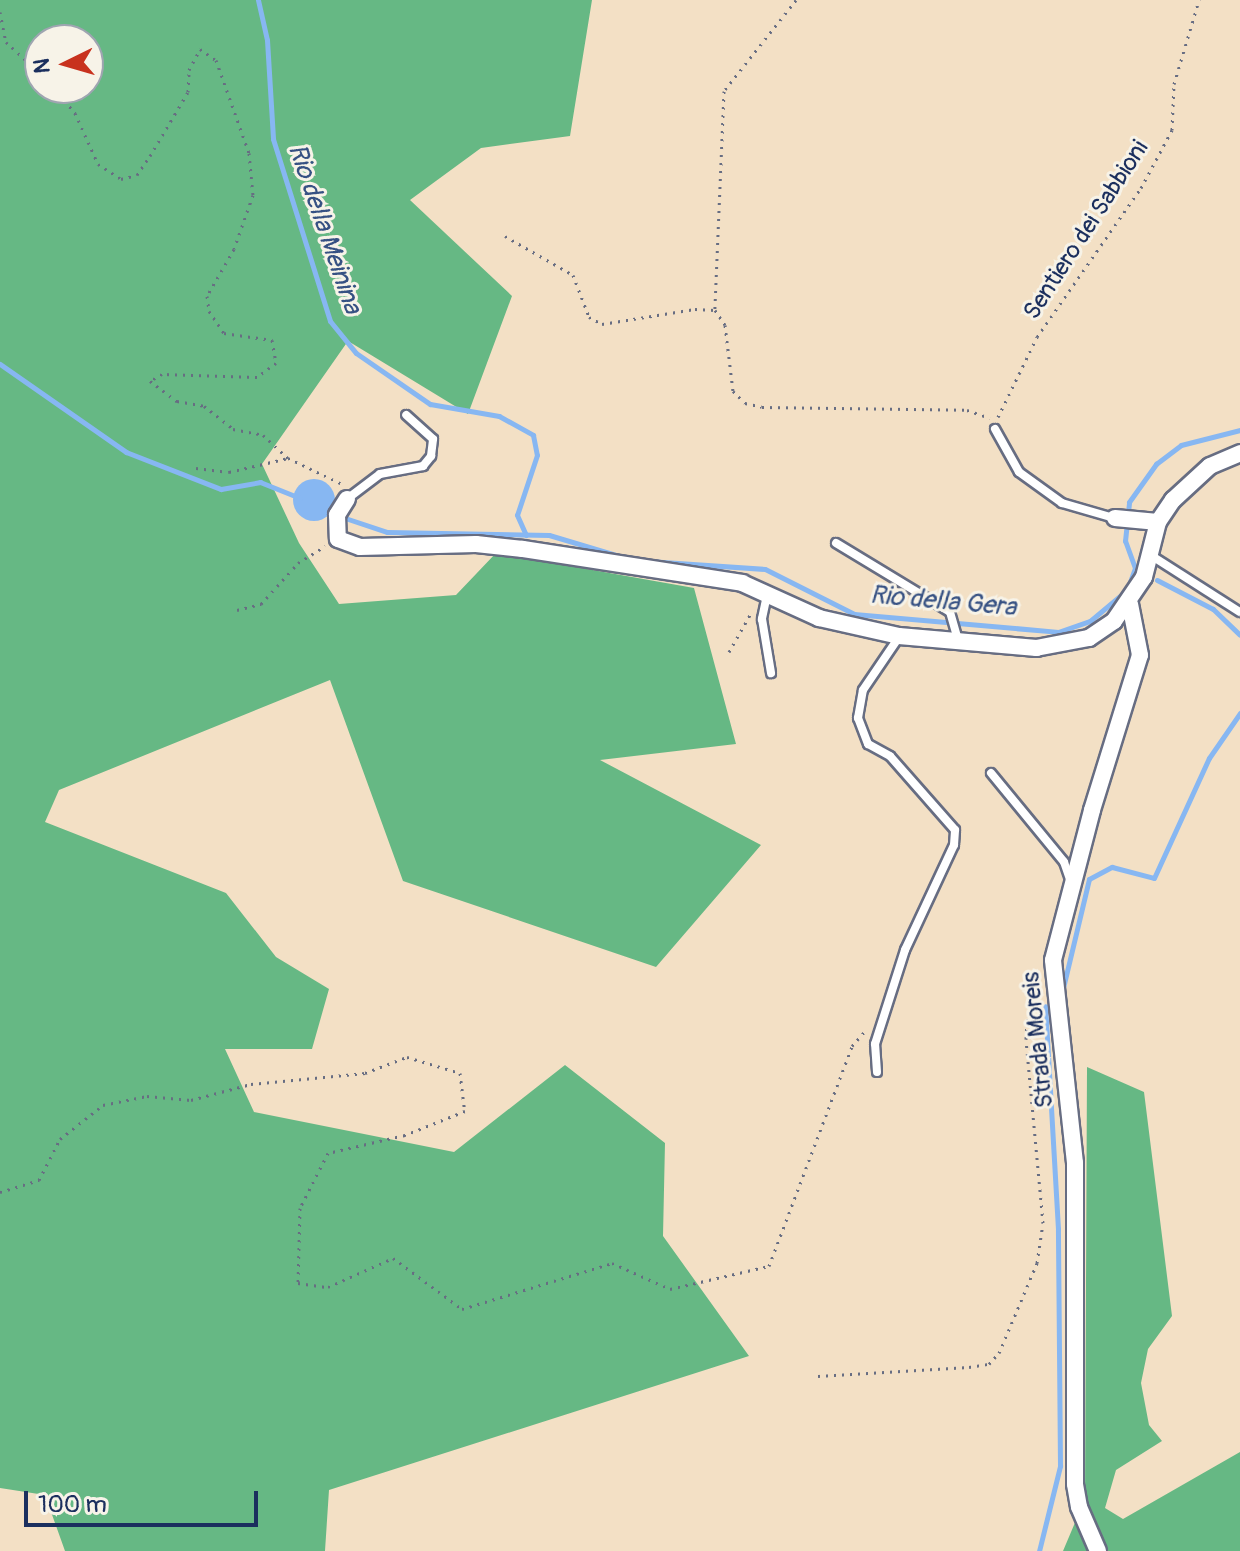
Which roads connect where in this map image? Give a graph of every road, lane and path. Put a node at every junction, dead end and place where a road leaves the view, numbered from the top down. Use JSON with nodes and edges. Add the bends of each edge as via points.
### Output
{"nodes":[{"id":1,"x":796,"y":0,"type":"edge"},
{"id":2,"x":1199,"y":0,"type":"edge"},
{"id":3,"x":0,"y":12,"type":"edge"},
{"id":4,"x":24,"y":58,"type":"edge"},
{"id":5,"x":67,"y":104,"type":"edge"},
{"id":6,"x":505,"y":236,"type":"dead end"},
{"id":7,"x":715,"y":310,"type":"junction"},
{"id":8,"x":406,"y":415,"type":"dead end"},
{"id":9,"x":995,"y":429,"type":"junction"},
{"id":10,"x":1240,"y":453,"type":"edge"},
{"id":11,"x":288,"y":458,"type":"junction"},
{"id":12,"x":196,"y":468,"type":"dead end"},
{"id":13,"x":347,"y":499,"type":"junction"},
{"id":14,"x":1115,"y":518,"type":"joint"},
{"id":15,"x":1158,"y":522,"type":"junction"},
{"id":16,"x":338,"y":539,"type":"junction"},
{"id":17,"x":836,"y":543,"type":"dead end"},
{"id":18,"x":1152,"y":556,"type":"junction"},
{"id":19,"x":767,"y":593,"type":"junction"},
{"id":20,"x":1130,"y":604,"type":"junction"},
{"id":21,"x":237,"y":610,"type":"dead end"},
{"id":22,"x":1240,"y":612,"type":"edge"},
{"id":23,"x":956,"y":632,"type":"junction"},
{"id":24,"x":899,"y":636,"type":"junction"},
{"id":25,"x":729,"y":652,"type":"dead end"},
{"id":26,"x":771,"y":673,"type":"dead end"},
{"id":27,"x":991,"y":773,"type":"dead end"},
{"id":28,"x":1072,"y":887,"type":"junction"},
{"id":29,"x":1053,"y":991,"type":"junction"},
{"id":30,"x":870,"y":1026,"type":"dead end"},
{"id":31,"x":877,"y":1072,"type":"dead end"},
{"id":32,"x":0,"y":1192,"type":"edge"},
{"id":33,"x":818,"y":1376,"type":"dead end"},
{"id":34,"x":1098,"y":1551,"type":"edge"}],
"edges":[{"from":1,"to":7,"type":"path","via":[[724,91]]},
{"from":2,"to":9,"type":"path","name":"Sentiero dei Sabbioni","via":[[1174,84],[1172,130],[1141,188],[1037,337]]},
{"from":3,"to":4,"type":"path","via":[[6,42]]},
{"from":5,"to":11,"type":"path","via":[[98,164],[121,179],[137,175],[188,92],[189,70],[200,49],[216,60],[249,153],[253,195],[234,249],[207,296],[209,311],[224,333],[272,340],[276,363],[257,377],[162,374],[150,381],[177,401],[204,406],[233,429],[263,435]]},
{"from":6,"to":7,"type":"path","via":[[573,275],[589,317],[602,324]]},
{"from":7,"to":9,"type":"path","via":[[725,325],[733,391],[745,403],[967,410],[989,417]]},
{"from":8,"to":13,"type":"lane","via":[[433,439],[431,456],[423,466],[369,480]]},
{"from":9,"to":14,"type":"lane","via":[[1019,472],[1062,503]]},
{"from":10,"to":15,"type":"street","via":[[1191,480]]},
{"from":11,"to":12,"type":"path","via":[[229,472]]},
{"from":11,"to":13,"type":"path","via":[[342,483]]},
{"from":13,"to":16,"type":"street","via":[[337,515]]},
{"from":14,"to":15,"type":"street"},
{"from":15,"to":18,"type":"street"},
{"from":16,"to":19,"type":"street","via":[[360,547],[476,544],[523,549],[742,583]]},
{"from":16,"to":21,"type":"path","via":[[298,563],[261,604]]},
{"from":17,"to":23,"type":"lane","via":[[953,617]]},
{"from":18,"to":20,"type":"street"},
{"from":18,"to":22,"type":"lane"},
{"from":19,"to":24,"type":"street","via":[[819,618]]},
{"from":19,"to":25,"type":"path"},
{"from":19,"to":26,"type":"lane","via":[[762,619]]},
{"from":20,"to":23,"type":"street","via":[[1089,638],[1064,645],[1036,648]]},
{"from":20,"to":28,"type":"street","name":"Strada Moreis","via":[[1140,655]]},
{"from":23,"to":24,"type":"street"},
{"from":24,"to":31,"type":"lane","via":[[863,690],[858,718],[868,744],[890,756],[955,830],[954,845],[900,964],[875,1044]]},
{"from":27,"to":28,"type":"lane","via":[[1064,862]]},
{"from":28,"to":29,"type":"street","name":"Strada Moreis","via":[[1053,960]]},
{"from":29,"to":33,"type":"path","via":[[1027,1021],[1043,1223],[1037,1263],[999,1353],[989,1364],[969,1367]]},
{"from":29,"to":34,"type":"street","name":"Strada Moreis","via":[[1075,1163],[1079,1507]]},
{"from":30,"to":32,"type":"path","via":[[852,1046],[769,1266],[670,1289],[612,1263],[462,1309],[393,1258],[328,1287],[298,1283],[300,1208],[328,1153],[405,1135],[465,1111],[460,1073],[407,1057],[365,1073],[251,1084],[191,1100],[147,1096],[103,1105],[60,1139],[39,1180]]}]}
